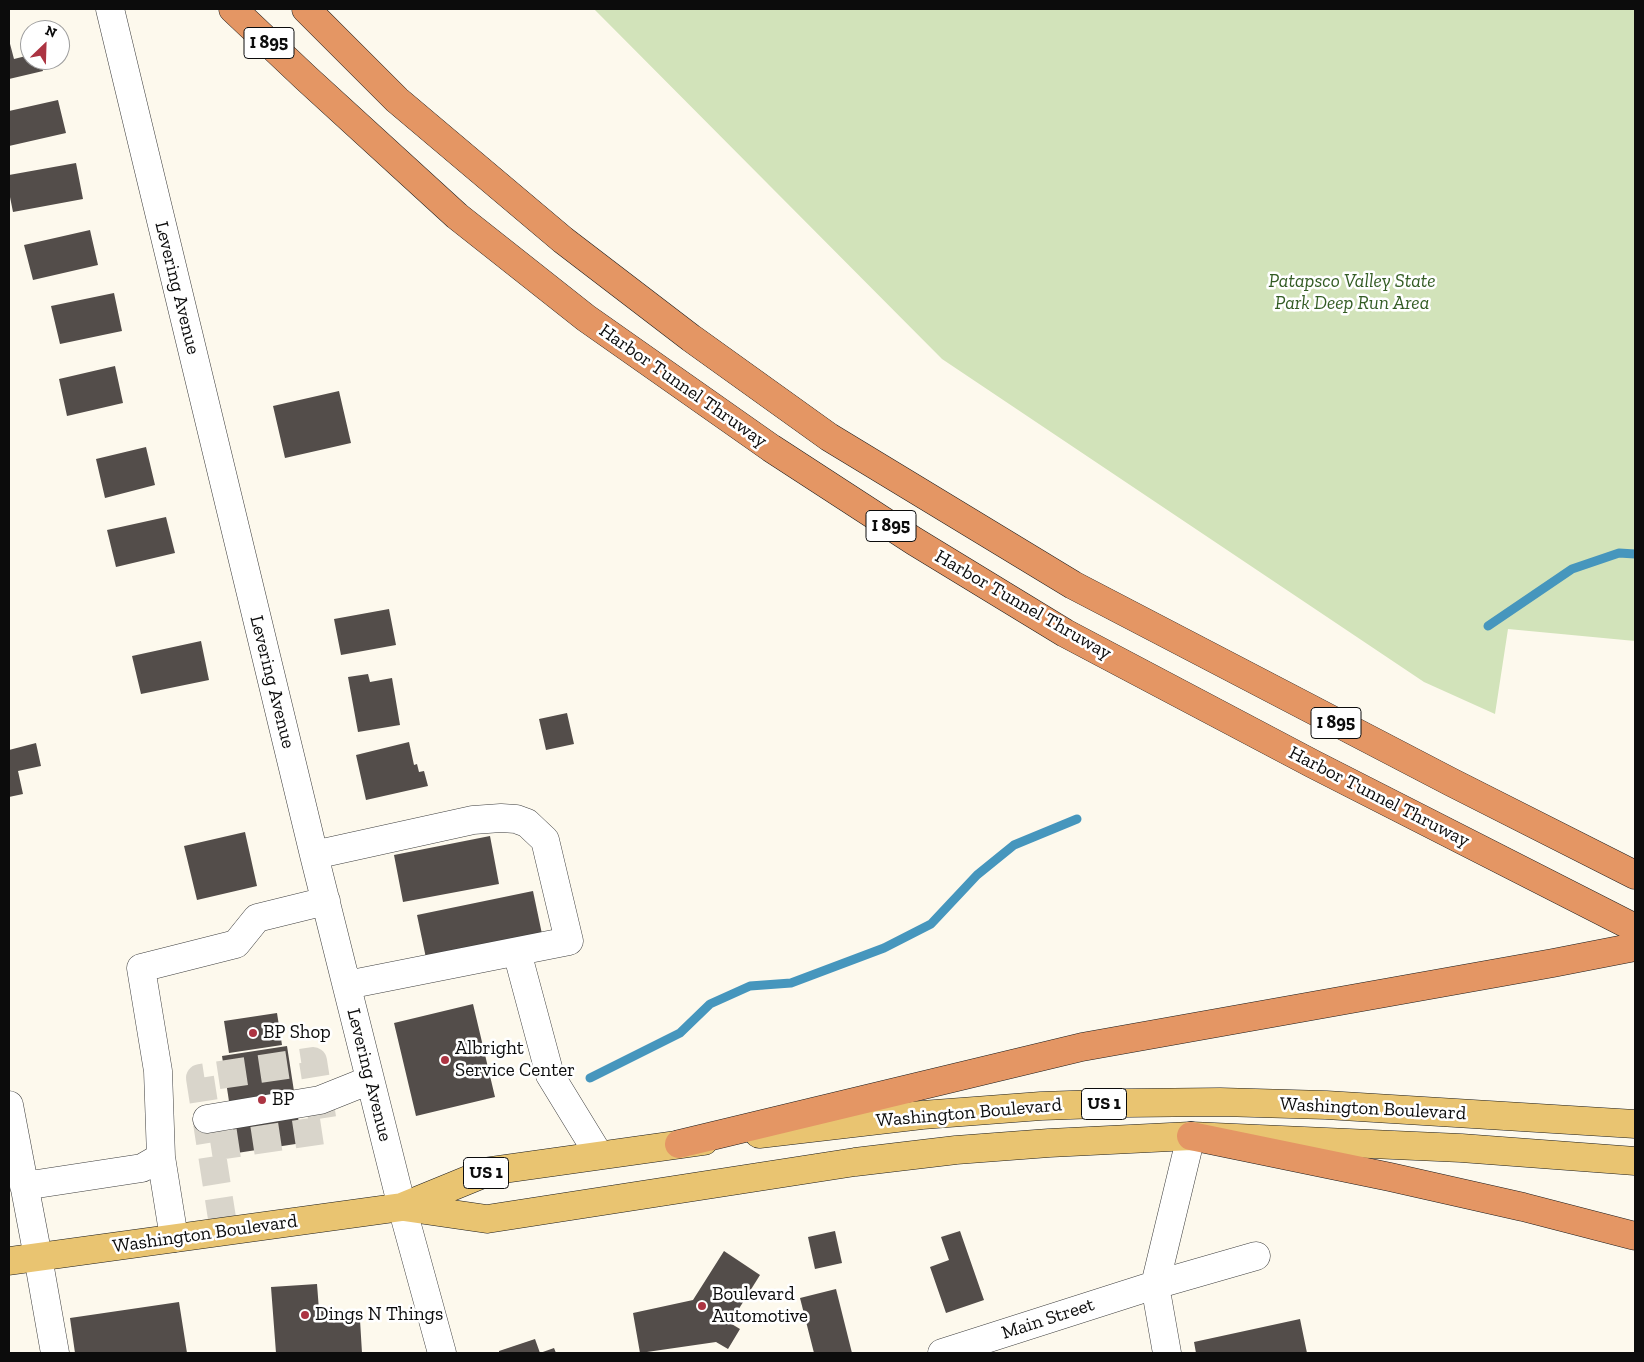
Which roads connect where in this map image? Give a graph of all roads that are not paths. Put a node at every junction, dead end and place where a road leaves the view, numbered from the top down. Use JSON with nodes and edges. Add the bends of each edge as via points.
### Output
{"nodes":[{"id":1,"x":110,"y":9,"type":"edge"},
{"id":2,"x":233,"y":9,"type":"edge"},
{"id":3,"x":306,"y":9,"type":"edge"},
{"id":4,"x":314,"y":855,"type":"junction"},
{"id":5,"x":1635,"y":875,"type":"edge"},
{"id":6,"x":326,"y":900,"type":"junction"},
{"id":7,"x":1635,"y":928,"type":"edge"},
{"id":8,"x":1635,"y":947,"type":"edge"},
{"id":9,"x":517,"y":952,"type":"junction"},
{"id":10,"x":347,"y":985,"type":"junction"},
{"id":11,"x":370,"y":1080,"type":"junction"},
{"id":12,"x":9,"y":1105,"type":"edge"},
{"id":13,"x":207,"y":1119,"type":"dead end"},
{"id":14,"x":1635,"y":1124,"type":"edge"},
{"id":15,"x":1191,"y":1136,"type":"junction"},
{"id":16,"x":679,"y":1144,"type":"junction"},
{"id":17,"x":600,"y":1155,"type":"junction"},
{"id":18,"x":161,"y":1157,"type":"junction"},
{"id":19,"x":1635,"y":1161,"type":"edge"},
{"id":20,"x":24,"y":1186,"type":"junction"},
{"id":21,"x":402,"y":1207,"type":"junction"},
{"id":22,"x":1635,"y":1236,"type":"edge"},
{"id":23,"x":174,"y":1238,"type":"junction"},
{"id":24,"x":1256,"y":1256,"type":"dead end"},
{"id":25,"x":38,"y":1257,"type":"junction"},
{"id":26,"x":9,"y":1261,"type":"edge"},
{"id":27,"x":1155,"y":1285,"type":"junction"},
{"id":28,"x":982,"y":1347,"type":"edge"},
{"id":29,"x":55,"y":1353,"type":"edge"},
{"id":30,"x":442,"y":1353,"type":"edge"},
{"id":31,"x":942,"y":1353,"type":"edge"},
{"id":32,"x":1167,"y":1353,"type":"edge"}],
"edges":[{"from":1,"to":4,"type":"street","name":"Levering Avenue"},
{"from":2,"to":7,"type":"highway","name":"Harbor Tunnel Thruway","number":"I 895","via":[[457,216],[586,318],[771,448],[914,541],[1065,633]]},
{"from":3,"to":5,"type":"highway","number":"I 895","via":[[397,100],[563,240],[691,338],[830,437],[1073,585]]},
{"from":4,"to":6,"type":"street","name":"Levering Avenue"},
{"from":4,"to":9,"type":"street","via":[[473,820],[516,819],[527,824],[545,840],[569,941]]},
{"from":6,"to":10,"type":"street","name":"Levering Avenue"},
{"from":6,"to":18,"type":"street","via":[[257,918],[236,944],[142,968],[158,1071]]},
{"from":8,"to":16,"type":"highway","via":[[1082,1047]]},
{"from":9,"to":10,"type":"street"},
{"from":9,"to":17,"type":"street","via":[[550,1075]]},
{"from":10,"to":11,"type":"street","name":"Levering Avenue"},
{"from":11,"to":13,"type":"street","via":[[320,1100]]},
{"from":11,"to":21,"type":"street","name":"Levering Avenue"},
{"from":12,"to":20,"type":"street"},
{"from":14,"to":16,"type":"main road","name":"Washington Boulevard","number":"US 1","via":[[1326,1105],[1127,1103],[922,1115]]},
{"from":15,"to":19,"type":"main road","name":"Washington Boulevard","number":"US 1","via":[[1461,1148]]},
{"from":15,"to":21,"type":"main road","name":"Washington Boulevard","number":"US 1","via":[[1049,1143],[864,1160],[487,1219]]},
{"from":15,"to":22,"type":"highway","via":[[1390,1177]]},
{"from":15,"to":27,"type":"street"},
{"from":16,"to":17,"type":"main road","name":"Washington Boulevard","number":"US 1"},
{"from":17,"to":21,"type":"main road","name":"Washington Boulevard","number":"US 1","via":[[490,1171]]},
{"from":18,"to":20,"type":"street","via":[[142,1168]]},
{"from":18,"to":23,"type":"street"},
{"from":20,"to":25,"type":"street"},
{"from":21,"to":23,"type":"main road","name":"Washington Boulevard","number":"US 1"},
{"from":21,"to":30,"type":"street","name":"Levering Avenue"},
{"from":23,"to":25,"type":"main road","name":"Washington Boulevard","number":"US 1"},
{"from":24,"to":27,"type":"street","name":"Main Street"},
{"from":25,"to":26,"type":"main road","name":"Washington Boulevard","number":"US 1"},
{"from":25,"to":29,"type":"street"},
{"from":27,"to":28,"type":"street","name":"Main Street"},
{"from":27,"to":32,"type":"street"},
{"from":28,"to":31,"type":"street","name":"Main Street"}]}
